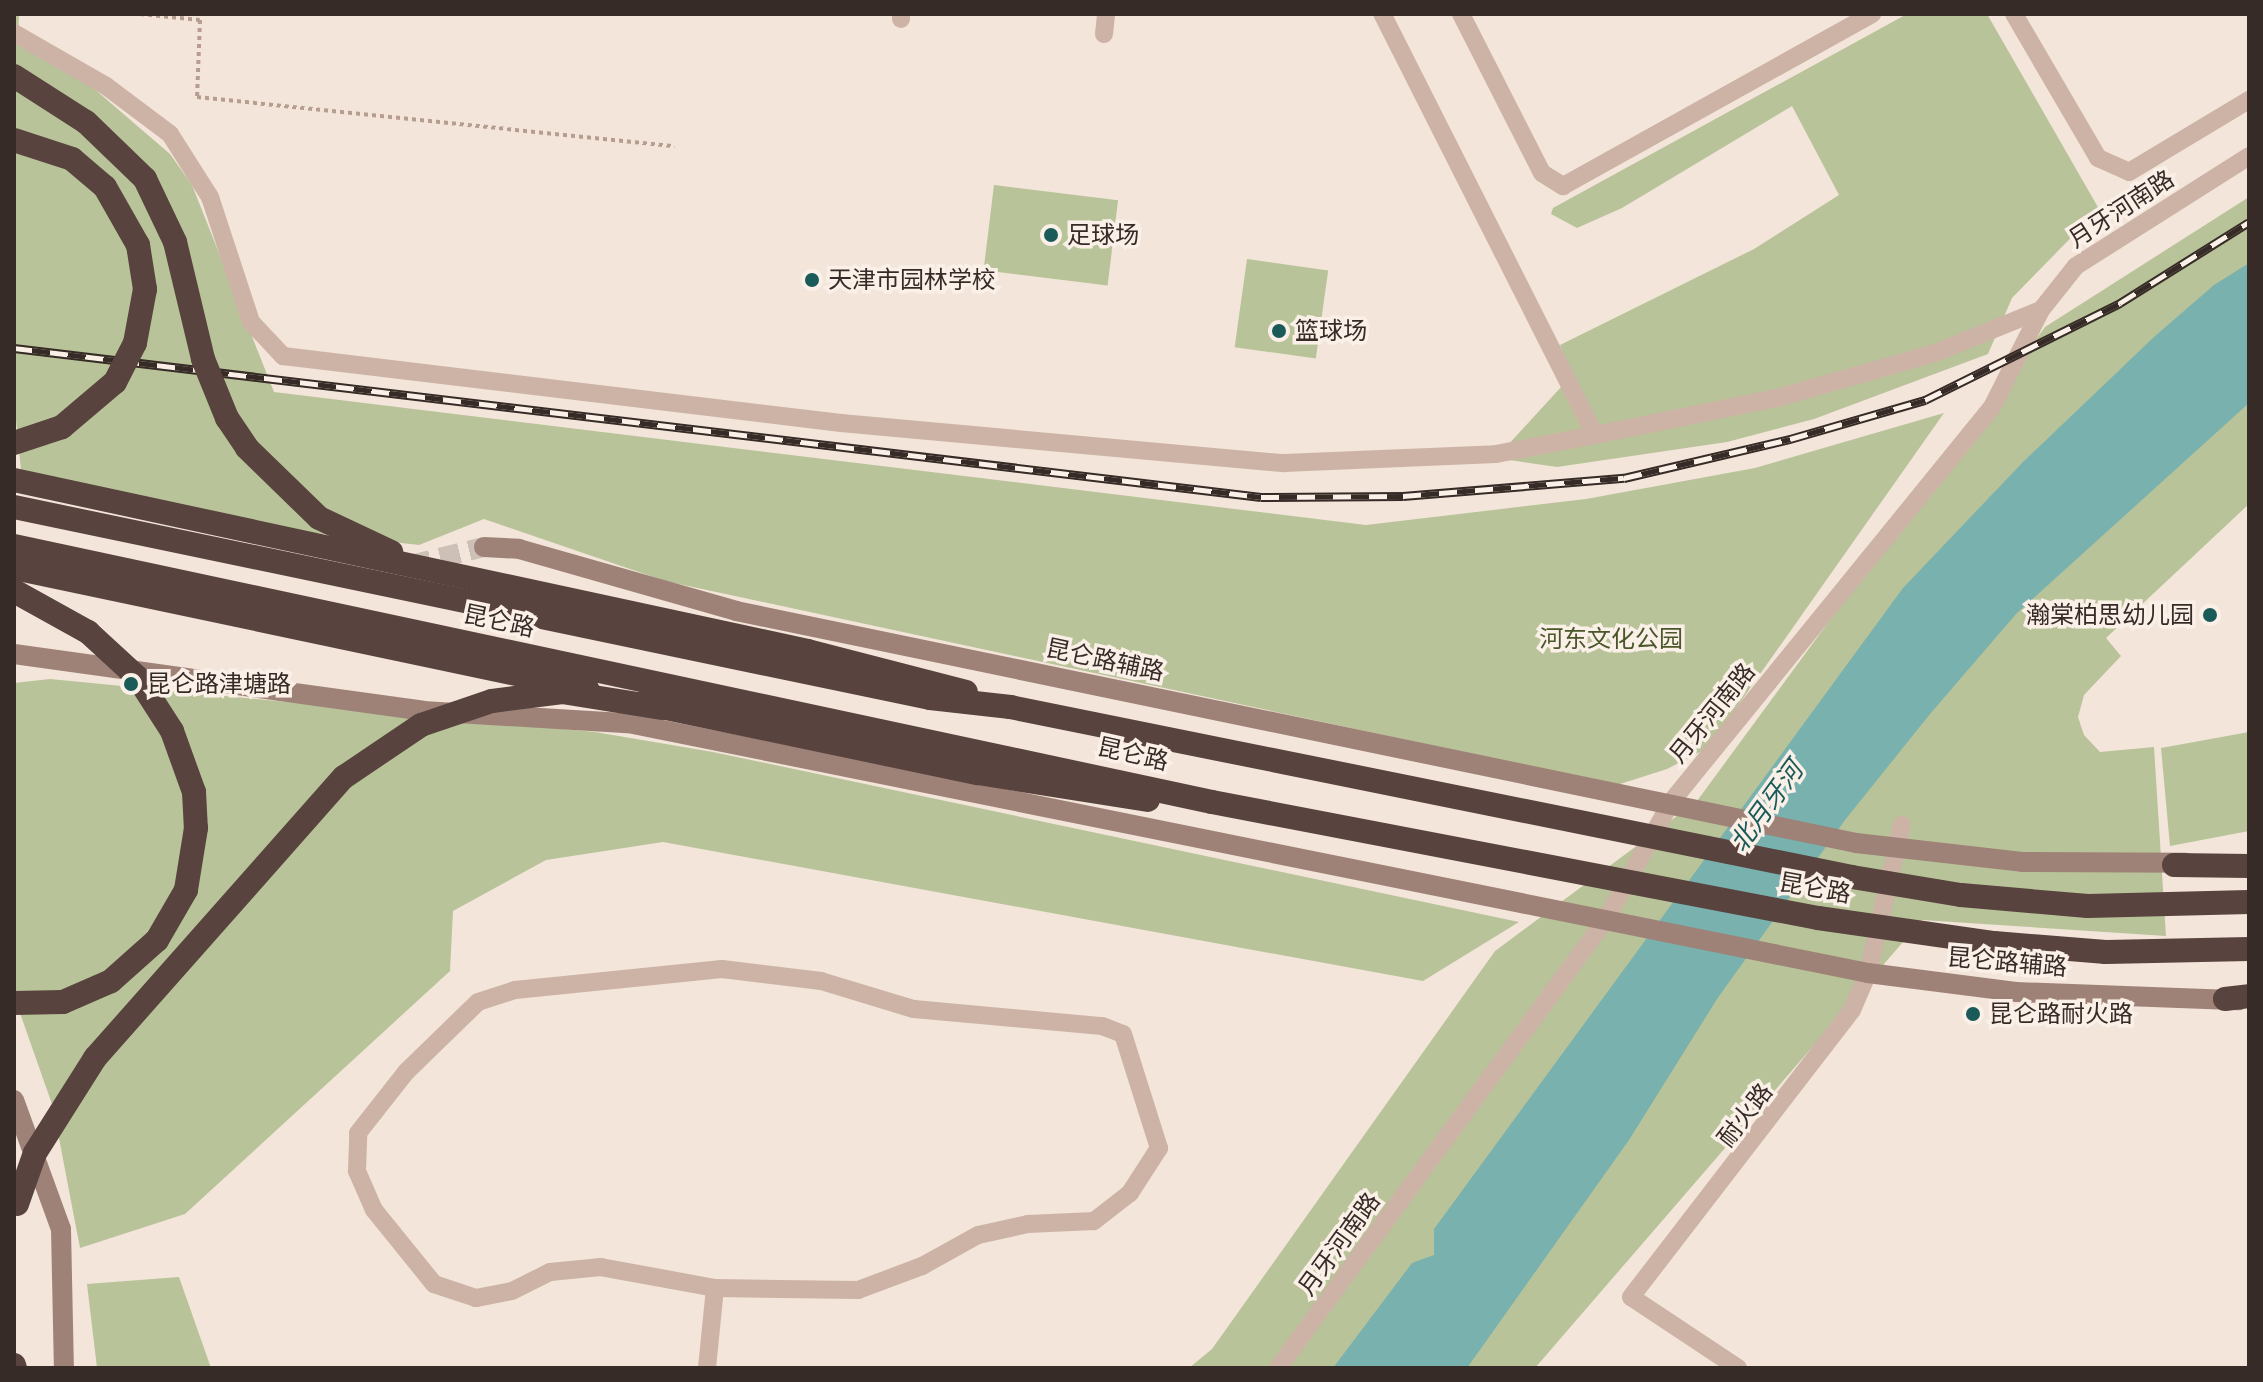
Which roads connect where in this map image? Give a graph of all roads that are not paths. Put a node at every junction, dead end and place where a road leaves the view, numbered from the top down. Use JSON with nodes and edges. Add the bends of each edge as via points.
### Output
{"nodes":[{"id":1,"x":1106,"y":14,"type":"edge"},
{"id":2,"x":1382,"y":14,"type":"edge"},
{"id":3,"x":1461,"y":14,"type":"edge"},
{"id":4,"x":1872,"y":14,"type":"edge"},
{"id":5,"x":2014,"y":14,"type":"edge"},
{"id":6,"x":14,"y":33,"type":"edge"},
{"id":7,"x":1104,"y":34,"type":"dead end"},
{"id":8,"x":14,"y":76,"type":"edge"},
{"id":9,"x":2249,"y":100,"type":"edge"},
{"id":10,"x":14,"y":140,"type":"edge"},
{"id":11,"x":2249,"y":156,"type":"edge"},
{"id":12,"x":2041,"y":310,"type":"junction"},
{"id":13,"x":1595,"y":435,"type":"junction"},
{"id":14,"x":14,"y":443,"type":"edge"},
{"id":15,"x":14,"y":480,"type":"edge"},
{"id":16,"x":14,"y":507,"type":"edge"},
{"id":17,"x":14,"y":546,"type":"edge"},
{"id":18,"x":484,"y":547,"type":"tunnel mouth"},
{"id":19,"x":14,"y":568,"type":"edge"},
{"id":20,"x":494,"y":581,"type":"junction"},
{"id":21,"x":14,"y":591,"type":"edge"},
{"id":22,"x":21,"y":657,"type":"edge"},
{"id":23,"x":1010,"y":707,"type":"junction"},
{"id":24,"x":662,"y":708,"type":"junction"},
{"id":25,"x":1212,"y":802,"type":"junction"},
{"id":26,"x":1671,"y":802,"type":"junction"},
{"id":27,"x":1902,"y":825,"type":"dead end"},
{"id":28,"x":1899,"y":848,"type":"junction"},
{"id":29,"x":2249,"y":853,"type":"edge"},
{"id":30,"x":2174,"y":865,"type":"junction"},
{"id":31,"x":2249,"y":866,"type":"edge"},
{"id":32,"x":2249,"y":902,"type":"edge"},
{"id":33,"x":1606,"y":919,"type":"junction"},
{"id":34,"x":2249,"y":949,"type":"edge"},
{"id":35,"x":1868,"y":973,"type":"junction"},
{"id":36,"x":2241,"y":998,"type":"edge"},
{"id":37,"x":14,"y":1003,"type":"edge"},
{"id":38,"x":14,"y":1100,"type":"edge"},
{"id":39,"x":14,"y":1220,"type":"edge"},
{"id":40,"x":715,"y":1288,"type":"junction"},
{"id":41,"x":64,"y":1368,"type":"edge"},
{"id":42,"x":707,"y":1368,"type":"edge"},
{"id":43,"x":1278,"y":1368,"type":"edge"},
{"id":44,"x":1738,"y":1368,"type":"edge"}],
"edges":[{"from":1,"to":7,"type":"street"},
{"from":2,"to":13,"type":"street"},
{"from":3,"to":4,"type":"street","via":[[1542,173],[1563,186]]},
{"from":5,"to":9,"type":"street","via":[[2098,158],[2129,172]]},
{"from":6,"to":13,"type":"street","via":[[106,86],[170,134],[210,197],[251,322],[283,356],[841,423],[1284,463],[1496,454]]},
{"from":8,"to":20,"type":"highway","bridge":true,"via":[[86,122],[145,179],[175,242],[195,331],[227,418],[269,473],[319,518],[370,545]]},
{"from":10,"to":14,"type":"highway","bridge":true,"via":[[72,159],[105,187],[138,245],[145,289],[135,343],[115,382],[62,427]]},
{"from":11,"to":12,"type":"street","name":"月牙河南路","via":[[2076,266]]},
{"from":12,"to":13,"type":"street","via":[[1935,353],[1777,398]]},
{"from":12,"to":26,"type":"street","name":"月牙河南路","via":[[1992,407]]},
{"from":15,"to":20,"type":"highway","bridge":true,"via":[[369,560]]},
{"from":16,"to":23,"type":"highway","name":"昆仑路","bridge":true,"via":[[930,698]]},
{"from":17,"to":25,"type":"highway","name":"昆仑路"},
{"from":18,"to":26,"type":"main road","name":"昆仑路辅路","via":[[519,549],[736,611]]},
{"from":19,"to":24,"type":"highway","bridge":true,"via":[[557,681]]},
{"from":20,"to":23,"type":"highway","bridge":true,"via":[[936,682]]},
{"from":21,"to":37,"type":"highway","bridge":true,"via":[[88,632],[138,678],[183,753],[196,828],[186,890],[173,918],[139,962],[63,1002]]},
{"from":22,"to":33,"type":"main road","name":"昆仑路辅路","via":[[423,711],[628,723]]},
{"from":23,"to":32,"type":"highway","name":"昆仑路","bridge":true,"via":[[1797,867],[1961,895],[2088,906]]},
{"from":24,"to":25,"type":"highway","via":[[978,773],[1146,800]]},
{"from":24,"to":39,"type":"highway","bridge":true,"via":[[562,692],[492,701],[421,725],[344,777],[95,1058],[35,1153]]},
{"from":25,"to":34,"type":"highway","name":"昆仑路","bridge":true,"via":[[1891,929],[2106,952]]},
{"from":26,"to":28,"type":"main road","name":"昆仑路辅路"},
{"from":26,"to":33,"type":"street","name":"月牙河南路"},
{"from":27,"to":28,"type":"street","name":"耐火路"},
{"from":28,"to":30,"type":"main road","via":[[1996,861]]},
{"from":28,"to":35,"type":"street","name":"耐火路"},
{"from":29,"to":30,"type":"main road"},
{"from":30,"to":31,"type":"highway"},
{"from":33,"to":35,"type":"main road","name":"昆仑路辅路"},
{"from":33,"to":43,"type":"street","name":"月牙河南路"},
{"from":35,"to":36,"type":"main road","name":"昆仑路辅路","via":[[2016,992]]},
{"from":35,"to":44,"type":"street","name":"耐火路","via":[[1826,1051],[1631,1297]]},
{"from":38,"to":41,"type":"main road","via":[[61,1229]]},
{"from":40,"to":40,"type":"street","via":[[858,1290],[922,1266],[978,1235],[1028,1224],[1094,1221],[1130,1193],[1159,1148],[1123,1034],[1102,1026],[914,1009],[821,981],[722,969],[515,990],[478,1002],[406,1072],[358,1133],[357,1171],[374,1210],[434,1284],[476,1298],[512,1291],[550,1272],[601,1267]]},
{"from":40,"to":42,"type":"street"}]}
